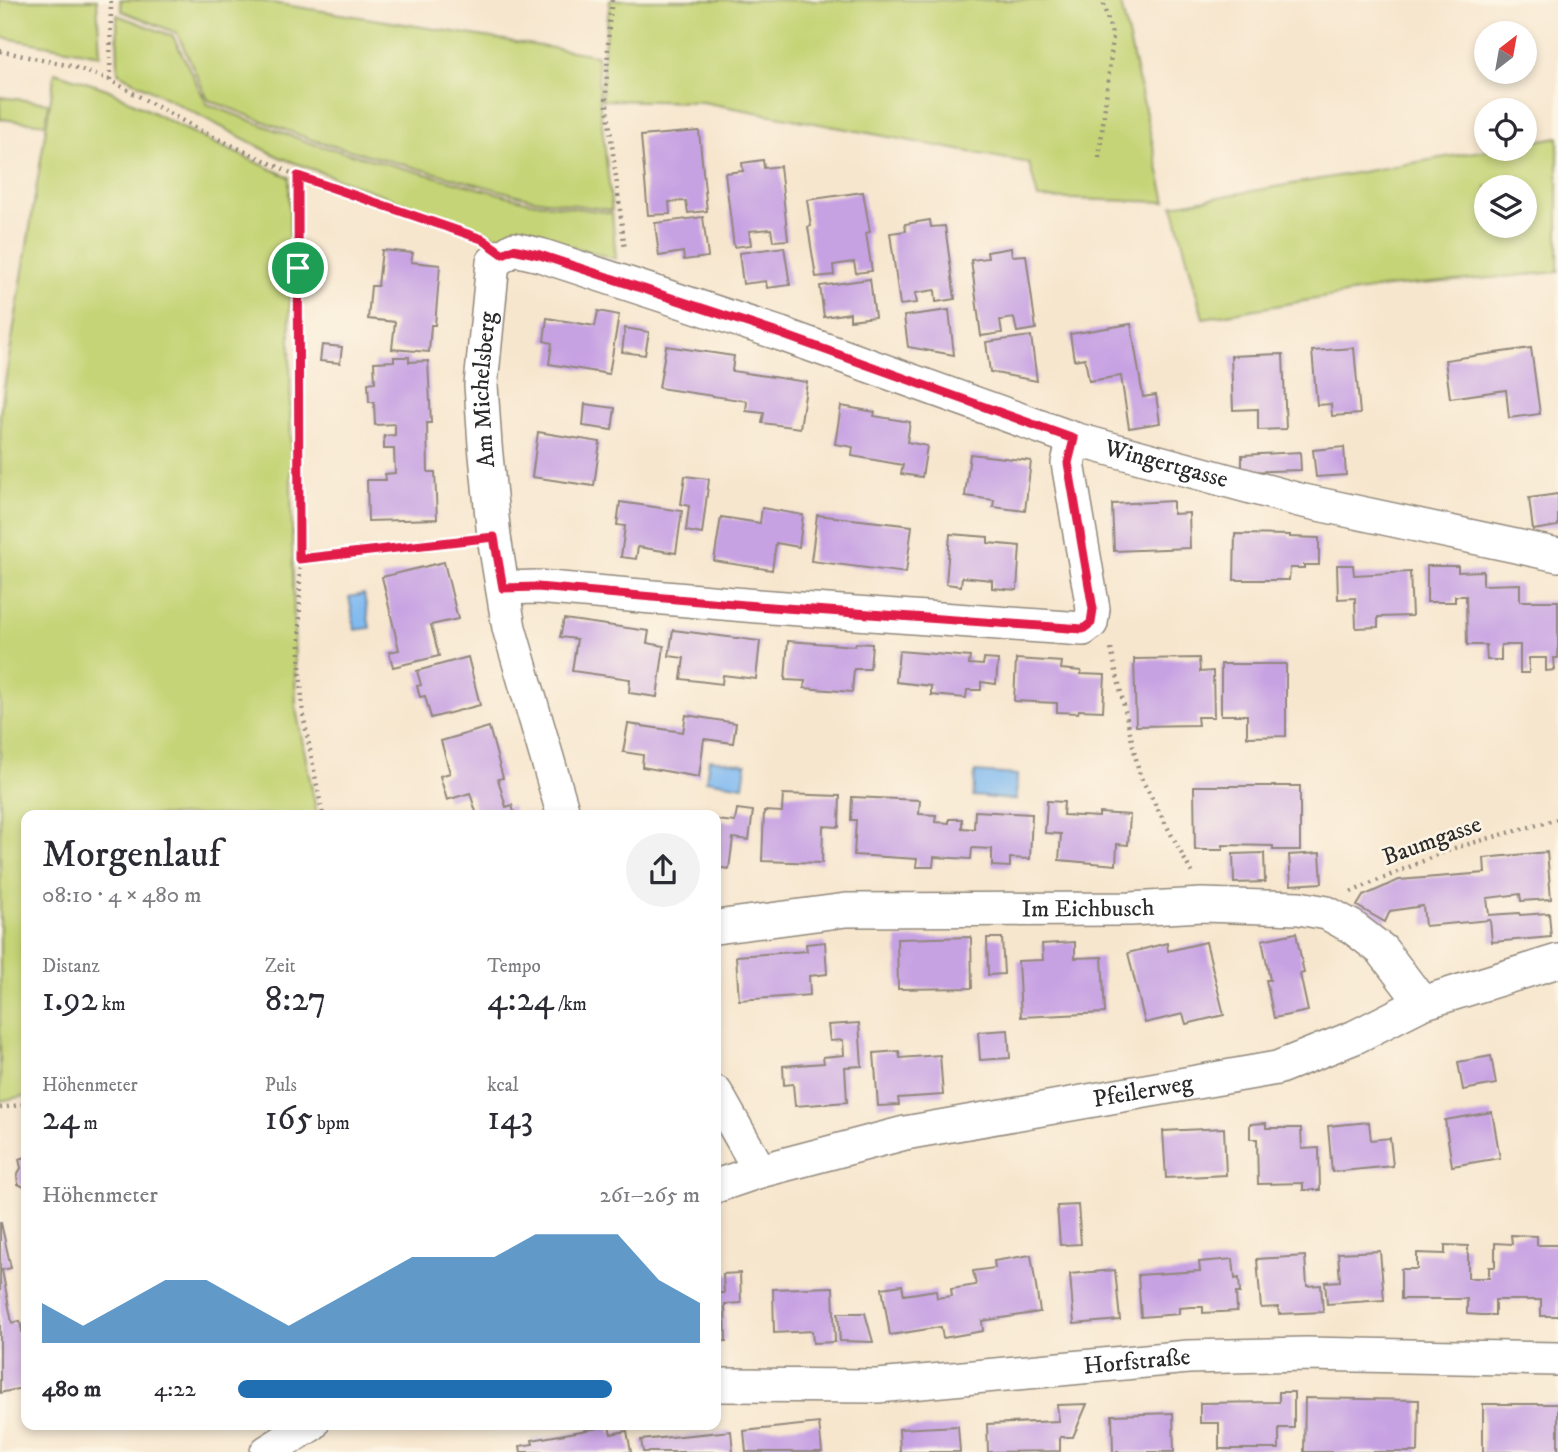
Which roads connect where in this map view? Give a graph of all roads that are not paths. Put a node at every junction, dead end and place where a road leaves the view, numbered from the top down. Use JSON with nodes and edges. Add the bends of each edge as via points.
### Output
{"nodes":[{"id":1,"x":503,"y":254,"type":"joint"},
{"id":2,"x":1074,"y":439,"type":"junction"},
{"id":3,"x":1558,"y":555,"type":"edge"},
{"id":4,"x":503,"y":588,"type":"junction"},
{"id":5,"x":562,"y":810,"type":"edge"},
{"id":6,"x":721,"y":926,"type":"edge"},
{"id":7,"x":1558,"y":961,"type":"edge"},
{"id":8,"x":1422,"y":1003,"type":"junction"},
{"id":9,"x":721,"y":1102,"type":"edge"},
{"id":10,"x":760,"y":1171,"type":"junction"},
{"id":11,"x":721,"y":1184,"type":"edge"},
{"id":12,"x":1558,"y":1359,"type":"edge"},
{"id":13,"x":721,"y":1385,"type":"edge"},
{"id":14,"x":302,"y":1430,"type":"edge"},
{"id":15,"x":267,"y":1452,"type":"edge"}],
"edges":[{"from":1,"to":2,"type":"street","name":"Wingertgasse","via":[[513,249],[540,255],[781,334]]},
{"from":1,"to":4,"type":"street","name":"Am Michelsberg","via":[[493,262],[481,385]]},
{"from":2,"to":3,"type":"street","name":"Wingertgasse","via":[[1299,500]]},
{"from":2,"to":4,"type":"street","via":[[1068,463],[1093,609],[1091,623],[1083,629]]},
{"from":4,"to":5,"type":"street","name":"Am Michelsberg","via":[[509,628]]},
{"from":6,"to":8,"type":"street","name":"Im Eichbusch","via":[[846,911],[1202,905],[1299,908],[1328,913],[1382,950]]},
{"from":7,"to":8,"type":"street","name":"Pfeilerweg"},
{"from":8,"to":10,"type":"street","name":"Pfeilerweg","via":[[1278,1068],[905,1133]]},
{"from":9,"to":10,"type":"street"},
{"from":10,"to":11,"type":"street","name":"Pfeilerweg"},
{"from":12,"to":13,"type":"street","name":"Horfstraße","via":[[1306,1354],[1188,1357],[878,1386]]},
{"from":14,"to":15,"type":"street"}]}
